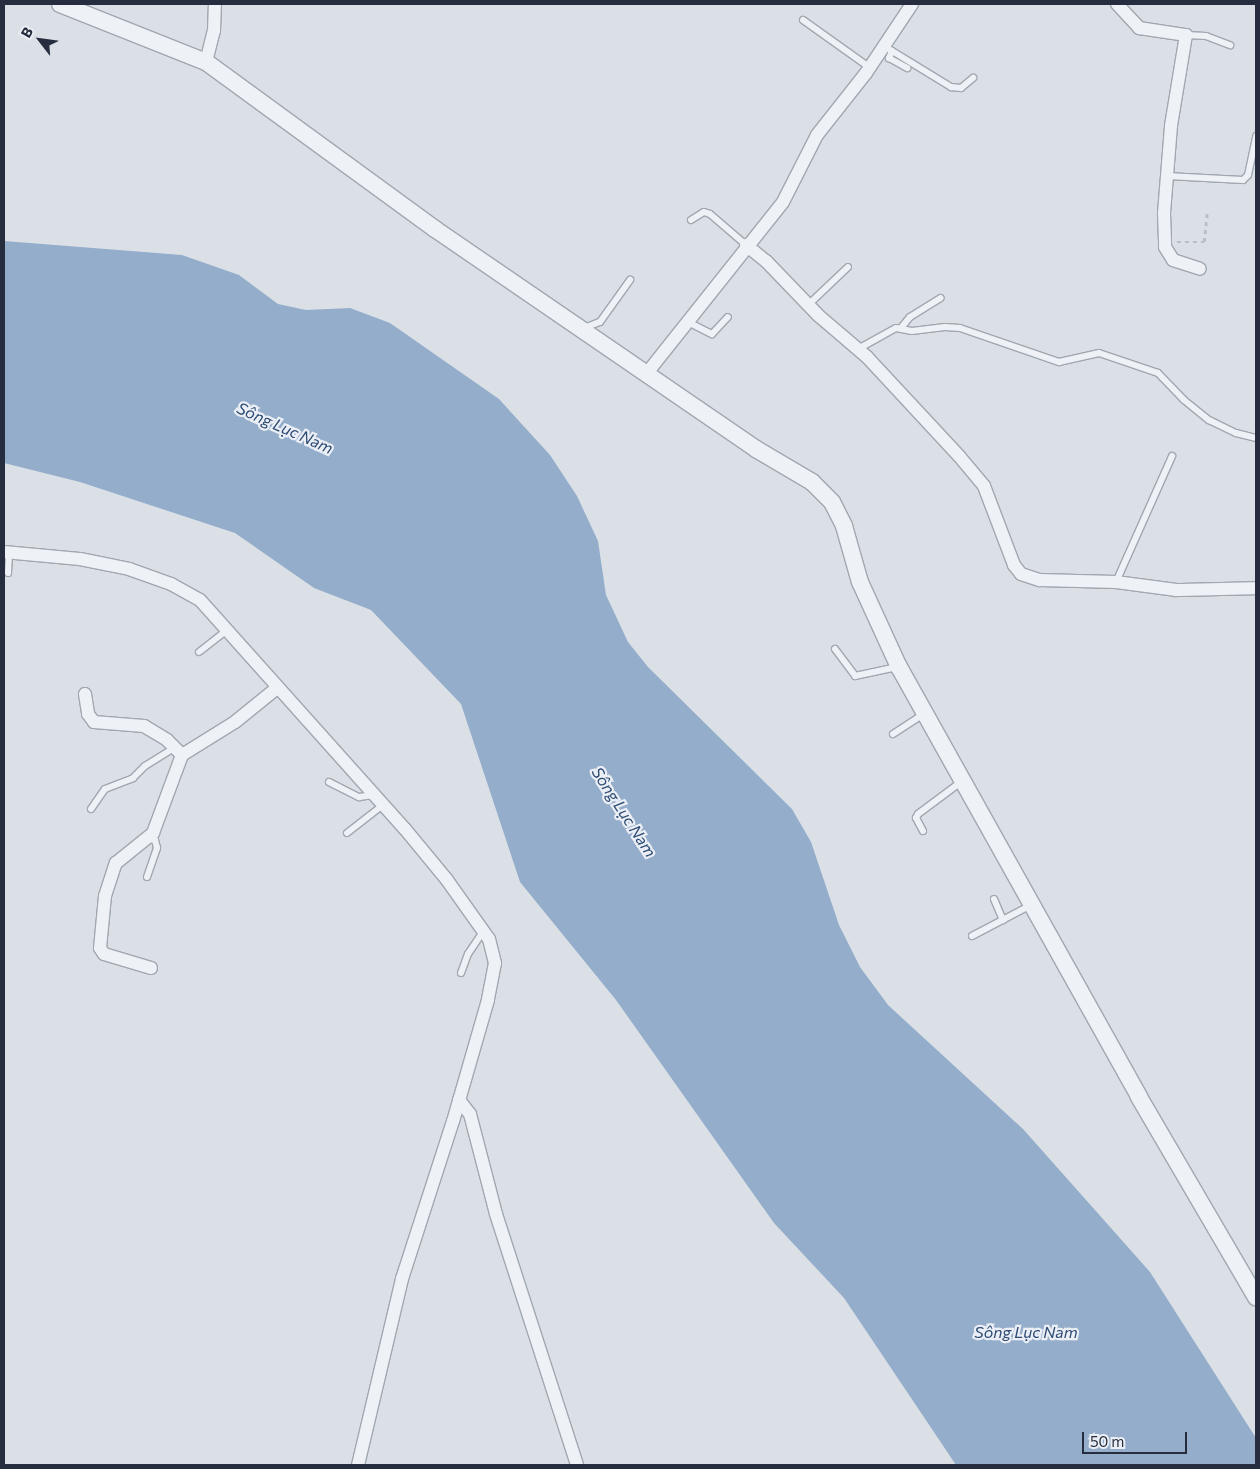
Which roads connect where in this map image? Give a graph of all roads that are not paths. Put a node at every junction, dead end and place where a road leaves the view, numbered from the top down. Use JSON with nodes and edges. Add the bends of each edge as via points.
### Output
{"nodes":[{"id":1,"x":60,"y":4,"type":"edge"},
{"id":2,"x":215,"y":4,"type":"edge"},
{"id":3,"x":912,"y":4,"type":"edge"},
{"id":4,"x":1116,"y":4,"type":"edge"},
{"id":5,"x":803,"y":20,"type":"dead end"},
{"id":6,"x":1186,"y":36,"type":"junction"},
{"id":7,"x":1230,"y":45,"type":"dead end"},
{"id":8,"x":888,"y":48,"type":"junction"},
{"id":9,"x":206,"y":62,"type":"junction"},
{"id":10,"x":869,"y":67,"type":"junction"},
{"id":11,"x":907,"y":68,"type":"dead end"},
{"id":12,"x":973,"y":78,"type":"dead end"},
{"id":13,"x":1256,"y":136,"type":"edge"},
{"id":14,"x":1167,"y":176,"type":"junction"},
{"id":15,"x":691,"y":220,"type":"dead end"},
{"id":16,"x":746,"y":245,"type":"junction"},
{"id":17,"x":848,"y":267,"type":"dead end"},
{"id":18,"x":1200,"y":270,"type":"dead end"},
{"id":19,"x":630,"y":280,"type":"dead end"},
{"id":20,"x":940,"y":298,"type":"dead end"},
{"id":21,"x":808,"y":305,"type":"junction"},
{"id":22,"x":728,"y":318,"type":"dead end"},
{"id":23,"x":687,"y":321,"type":"junction"},
{"id":24,"x":581,"y":328,"type":"junction"},
{"id":25,"x":901,"y":328,"type":"junction"},
{"id":26,"x":858,"y":349,"type":"junction"},
{"id":27,"x":647,"y":373,"type":"junction"},
{"id":28,"x":1256,"y":438,"type":"edge"},
{"id":29,"x":1172,"y":456,"type":"dead end"},
{"id":30,"x":6,"y":552,"type":"edge"},
{"id":31,"x":8,"y":573,"type":"dead end"},
{"id":32,"x":1116,"y":582,"type":"junction"},
{"id":33,"x":1256,"y":588,"type":"edge"},
{"id":34,"x":229,"y":629,"type":"junction"},
{"id":35,"x":835,"y":649,"type":"dead end"},
{"id":36,"x":199,"y":652,"type":"dead end"},
{"id":37,"x":899,"y":667,"type":"junction"},
{"id":38,"x":277,"y":688,"type":"junction"},
{"id":39,"x":85,"y":694,"type":"dead end"},
{"id":40,"x":924,"y":714,"type":"junction"},
{"id":41,"x":893,"y":734,"type":"dead end"},
{"id":42,"x":178,"y":751,"type":"junction"},
{"id":43,"x":329,"y":782,"type":"dead end"},
{"id":44,"x":961,"y":782,"type":"junction"},
{"id":45,"x":374,"y":795,"type":"junction"},
{"id":46,"x":383,"y":805,"type":"junction"},
{"id":47,"x":91,"y":809,"type":"dead end"},
{"id":48,"x":924,"y":831,"type":"dead end"},
{"id":49,"x":347,"y":833,"type":"dead end"},
{"id":50,"x":149,"y":839,"type":"junction"},
{"id":51,"x":148,"y":877,"type":"dead end"},
{"id":52,"x":994,"y":899,"type":"dead end"},
{"id":53,"x":1032,"y":905,"type":"junction"},
{"id":54,"x":1003,"y":920,"type":"junction"},
{"id":55,"x":484,"y":930,"type":"junction"},
{"id":56,"x":972,"y":936,"type":"dead end"},
{"id":57,"x":152,"y":968,"type":"dead end"},
{"id":58,"x":461,"y":973,"type":"dead end"},
{"id":59,"x":459,"y":1100,"type":"junction"},
{"id":60,"x":1256,"y":1297,"type":"edge"},
{"id":61,"x":358,"y":1465,"type":"edge"},
{"id":62,"x":577,"y":1465,"type":"edge"}],
"edges":[{"from":1,"to":9,"type":"street"},
{"from":2,"to":9,"type":"street","via":[[214,31]]},
{"from":3,"to":8,"type":"street"},
{"from":4,"to":6,"type":"street","via":[[1139,28]]},
{"from":5,"to":10,"type":"lane"},
{"from":6,"to":7,"type":"lane","via":[[1206,36]]},
{"from":6,"to":14,"type":"street","via":[[1173,106]]},
{"from":8,"to":10,"type":"street"},
{"from":8,"to":11,"type":"lane","via":[[889,58]]},
{"from":8,"to":12,"type":"lane","via":[[951,87],[961,88]]},
{"from":9,"to":24,"type":"street","via":[[435,229]]},
{"from":10,"to":16,"type":"street","via":[[817,135],[782,202]]},
{"from":13,"to":14,"type":"lane","via":[[1248,175],[1244,180]]},
{"from":14,"to":18,"type":"street","via":[[1167,255]]},
{"from":15,"to":16,"type":"lane","via":[[704,212],[710,214]]},
{"from":16,"to":21,"type":"street"},
{"from":16,"to":23,"type":"street"},
{"from":17,"to":21,"type":"lane"},
{"from":19,"to":24,"type":"lane","via":[[600,322]]},
{"from":20,"to":25,"type":"lane","via":[[910,317]]},
{"from":21,"to":26,"type":"street"},
{"from":22,"to":23,"type":"lane","via":[[712,334]]},
{"from":23,"to":27,"type":"street"},
{"from":24,"to":27,"type":"street"},
{"from":25,"to":26,"type":"lane"},
{"from":25,"to":28,"type":"lane","via":[[912,331],[960,328],[1059,362],[1098,353],[1158,373],[1209,420]]},
{"from":26,"to":32,"type":"street","via":[[920,412],[984,486],[1017,571],[1040,580]]},
{"from":27,"to":37,"type":"street","via":[[812,482],[832,502],[844,526],[860,582]]},
{"from":29,"to":32,"type":"lane"},
{"from":30,"to":31,"type":"lane"},
{"from":30,"to":34,"type":"street","via":[[80,559],[146,575],[200,600]]},
{"from":32,"to":33,"type":"street","via":[[1176,590]]},
{"from":34,"to":36,"type":"lane"},
{"from":34,"to":38,"type":"street"},
{"from":35,"to":37,"type":"lane","via":[[855,676]]},
{"from":37,"to":40,"type":"street"},
{"from":38,"to":42,"type":"street","via":[[235,722]]},
{"from":38,"to":45,"type":"street"},
{"from":39,"to":42,"type":"street","via":[[88,714],[94,722],[144,726]]},
{"from":40,"to":41,"type":"lane"},
{"from":40,"to":44,"type":"street"},
{"from":42,"to":47,"type":"lane","via":[[145,766],[133,778],[105,789]]},
{"from":42,"to":50,"type":"street"},
{"from":43,"to":45,"type":"lane","via":[[359,797]]},
{"from":44,"to":48,"type":"lane","via":[[918,814],[916,818]]},
{"from":44,"to":53,"type":"street"},
{"from":45,"to":46,"type":"street"},
{"from":46,"to":49,"type":"lane"},
{"from":46,"to":55,"type":"street","via":[[447,880]]},
{"from":50,"to":51,"type":"lane","via":[[155,840],[157,848]]},
{"from":50,"to":57,"type":"street","via":[[116,863],[105,896],[99,940],[104,954]]},
{"from":52,"to":54,"type":"lane"},
{"from":53,"to":54,"type":"lane"},
{"from":53,"to":60,"type":"street"},
{"from":54,"to":56,"type":"lane"},
{"from":55,"to":58,"type":"lane","via":[[468,954]]},
{"from":55,"to":59,"type":"street","via":[[494,953],[494,963],[488,1000]]},
{"from":59,"to":61,"type":"street","via":[[402,1279]]},
{"from":59,"to":62,"type":"street","via":[[470,1114],[499,1222]]}]}
